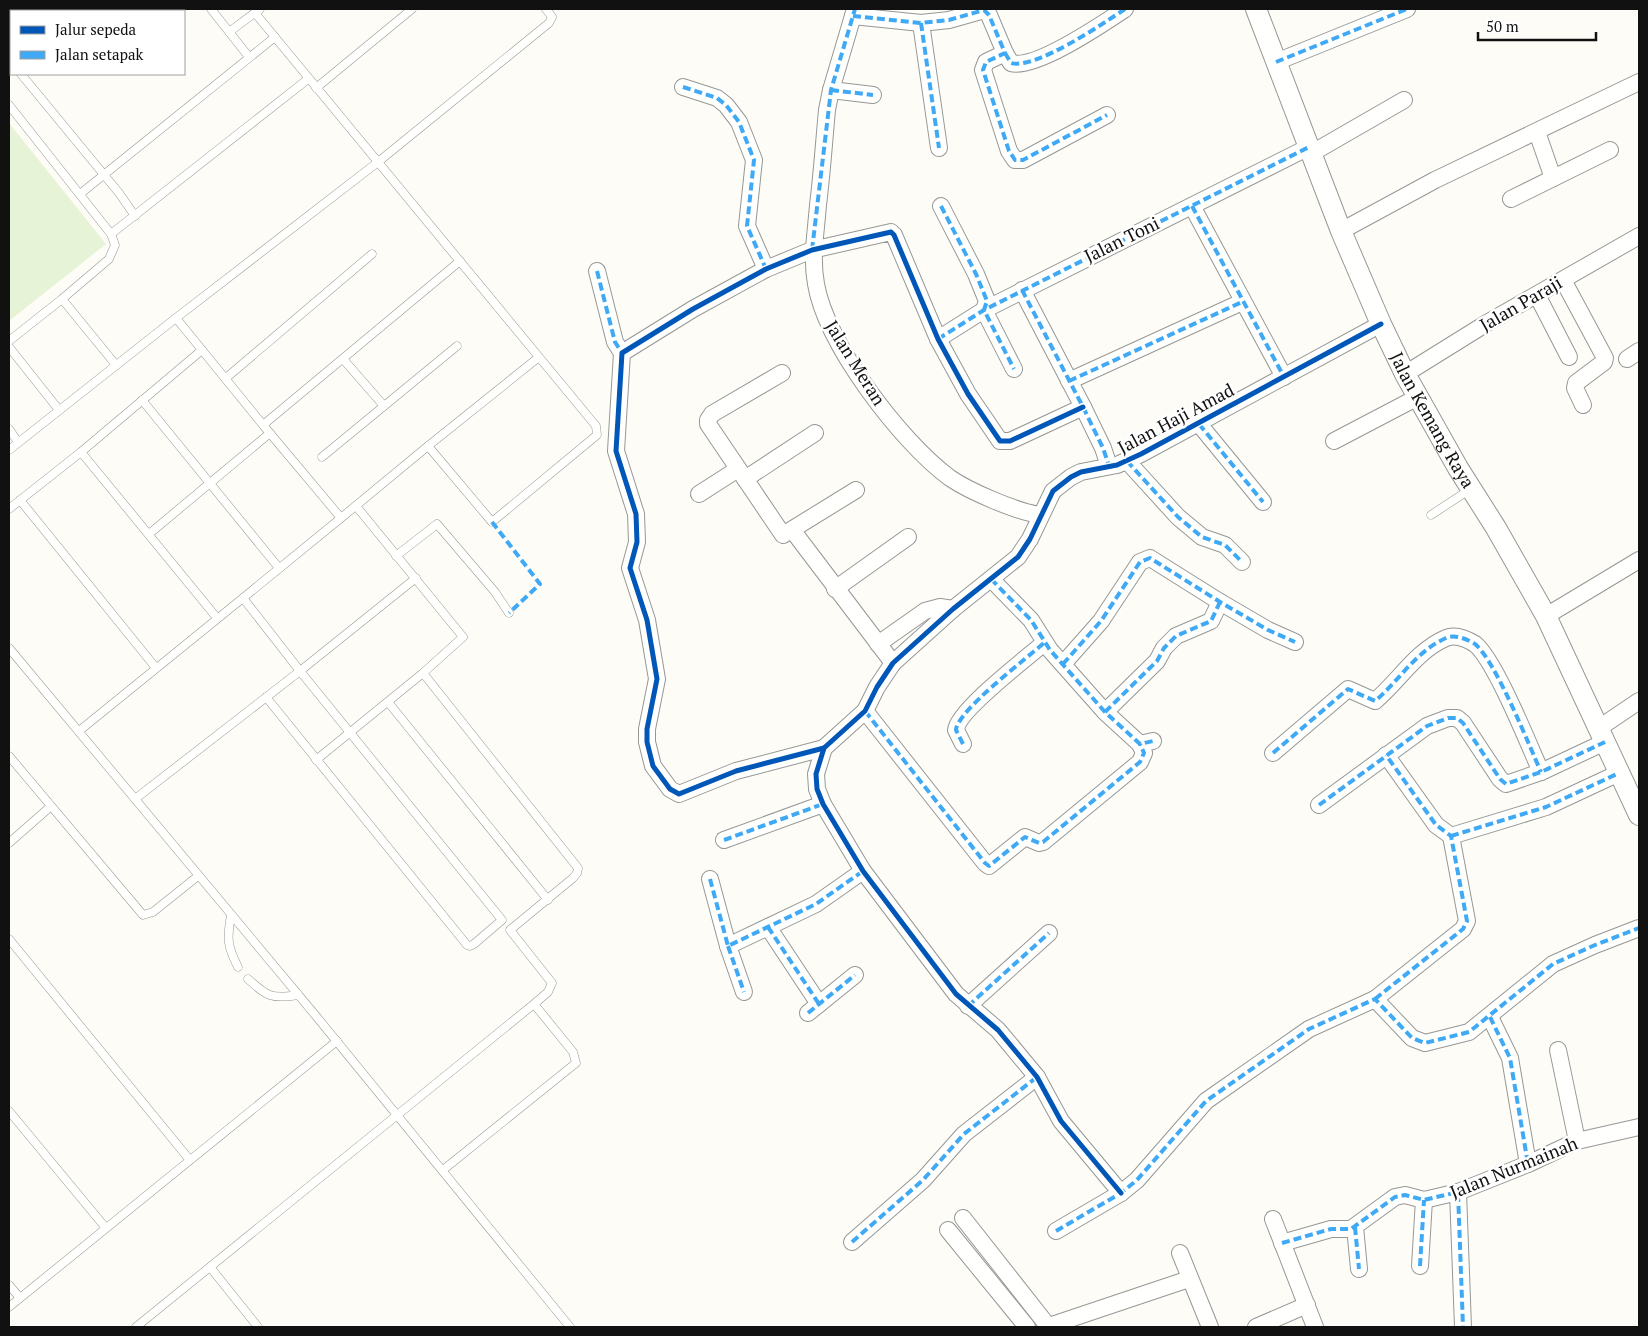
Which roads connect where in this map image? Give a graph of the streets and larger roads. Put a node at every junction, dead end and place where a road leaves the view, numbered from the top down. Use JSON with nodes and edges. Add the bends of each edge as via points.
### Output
{"nodes":[{"id":1,"x":1125,"y":9,"type":"edge"},
{"id":2,"x":1256,"y":9,"type":"edge"},
{"id":3,"x":1406,"y":9,"type":"edge"},
{"id":4,"x":984,"y":10,"type":"edge"},
{"id":5,"x":854,"y":12,"type":"edge"},
{"id":6,"x":921,"y":23,"type":"junction"},
{"id":7,"x":1005,"y":53,"type":"junction"},
{"id":8,"x":1276,"y":62,"type":"junction"},
{"id":9,"x":1639,"y":82,"type":"edge"},
{"id":10,"x":683,"y":87,"type":"dead end"},
{"id":11,"x":831,"y":90,"type":"junction"},
{"id":12,"x":873,"y":95,"type":"dead end"},
{"id":13,"x":1404,"y":100,"type":"dead end"},
{"id":14,"x":1107,"y":115,"type":"dead end"},
{"id":15,"x":1537,"y":132,"type":"junction"},
{"id":16,"x":939,"y":148,"type":"dead end"},
{"id":17,"x":1310,"y":150,"type":"junction"},
{"id":18,"x":1610,"y":150,"type":"dead end"},
{"id":19,"x":1552,"y":178,"type":"junction"},
{"id":20,"x":1511,"y":199,"type":"dead end"},
{"id":21,"x":941,"y":206,"type":"dead end"},
{"id":22,"x":1192,"y":206,"type":"junction"},
{"id":23,"x":1341,"y":231,"type":"junction"},
{"id":24,"x":1639,"y":236,"type":"edge"},
{"id":25,"x":812,"y":250,"type":"junction"},
{"id":26,"x":766,"y":269,"type":"junction"},
{"id":27,"x":597,"y":271,"type":"dead end"},
{"id":28,"x":1563,"y":280,"type":"junction"},
{"id":29,"x":1022,"y":290,"type":"junction"},
{"id":30,"x":1537,"y":295,"type":"junction"},
{"id":31,"x":1242,"y":302,"type":"junction"},
{"id":32,"x":984,"y":310,"type":"junction"},
{"id":33,"x":1381,"y":324,"type":"junction"},
{"id":34,"x":938,"y":339,"type":"junction"},
{"id":35,"x":622,"y":353,"type":"junction"},
{"id":36,"x":1568,"y":357,"type":"dead end"},
{"id":37,"x":1014,"y":369,"type":"dead end"},
{"id":38,"x":782,"y":373,"type":"dead end"},
{"id":39,"x":1405,"y":374,"type":"junction"},
{"id":40,"x":1284,"y":377,"type":"junction"},
{"id":41,"x":1069,"y":381,"type":"junction"},
{"id":42,"x":1418,"y":397,"type":"junction"},
{"id":43,"x":1583,"y":405,"type":"dead end"},
{"id":44,"x":1083,"y":407,"type":"junction"},
{"id":45,"x":1199,"y":424,"type":"junction"},
{"id":46,"x":815,"y":432,"type":"dead end"},
{"id":47,"x":1334,"y":441,"type":"dead end"},
{"id":48,"x":1127,"y":461,"type":"junction"},
{"id":49,"x":1108,"y":466,"type":"junction"},
{"id":50,"x":742,"y":474,"type":"junction"},
{"id":51,"x":856,"y":490,"type":"dead end"},
{"id":52,"x":698,"y":494,"type":"dead end"},
{"id":53,"x":1263,"y":502,"type":"dead end"},
{"id":54,"x":1040,"y":515,"type":"junction"},
{"id":55,"x":793,"y":531,"type":"junction"},
{"id":56,"x":908,"y":538,"type":"dead end"},
{"id":57,"x":1639,"y":560,"type":"edge"},
{"id":58,"x":1242,"y":562,"type":"dead end"},
{"id":59,"x":991,"y":579,"type":"junction"},
{"id":60,"x":835,"y":589,"type":"junction"},
{"id":61,"x":1220,"y":602,"type":"junction"},
{"id":62,"x":953,"y":609,"type":"junction"},
{"id":63,"x":1546,"y":616,"type":"junction"},
{"id":64,"x":1295,"y":642,"type":"dead end"},
{"id":65,"x":1044,"y":643,"type":"junction"},
{"id":66,"x":878,"y":644,"type":"junction"},
{"id":67,"x":893,"y":663,"type":"junction"},
{"id":68,"x":1063,"y":664,"type":"junction"},
{"id":69,"x":1639,"y":701,"type":"edge"},
{"id":70,"x":865,"y":711,"type":"junction"},
{"id":71,"x":1106,"y":712,"type":"junction"},
{"id":72,"x":1602,"y":735,"type":"junction"},
{"id":73,"x":964,"y":744,"type":"dead end"},
{"id":74,"x":824,"y":748,"type":"junction"},
{"id":75,"x":1273,"y":753,"type":"dead end"},
{"id":76,"x":1386,"y":755,"type":"junction"},
{"id":77,"x":1541,"y":772,"type":"junction"},
{"id":78,"x":1619,"y":773,"type":"junction"},
{"id":79,"x":823,"y":804,"type":"junction"},
{"id":80,"x":1637,"y":804,"type":"edge"},
{"id":81,"x":1319,"y":805,"type":"dead end"},
{"id":82,"x":1451,"y":836,"type":"junction"},
{"id":83,"x":724,"y":840,"type":"dead end"},
{"id":84,"x":863,"y":872,"type":"junction"},
{"id":85,"x":710,"y":878,"type":"dead end"},
{"id":86,"x":768,"y":927,"type":"junction"},
{"id":87,"x":1639,"y":928,"type":"edge"},
{"id":88,"x":1049,"y":933,"type":"dead end"},
{"id":89,"x":728,"y":946,"type":"junction"},
{"id":90,"x":855,"y":975,"type":"dead end"},
{"id":91,"x":744,"y":992,"type":"dead end"},
{"id":92,"x":1375,"y":1000,"type":"junction"},
{"id":93,"x":968,"y":1006,"type":"junction"},
{"id":94,"x":1490,"y":1017,"type":"junction"},
{"id":95,"x":1558,"y":1050,"type":"dead end"},
{"id":96,"x":1037,"y":1077,"type":"junction"},
{"id":97,"x":1639,"y":1127,"type":"edge"},
{"id":98,"x":1577,"y":1141,"type":"junction"},
{"id":99,"x":1528,"y":1164,"type":"junction"},
{"id":100,"x":1458,"y":1192,"type":"junction"},
{"id":101,"x":1122,"y":1193,"type":"junction"},
{"id":102,"x":1424,"y":1200,"type":"junction"},
{"id":103,"x":963,"y":1218,"type":"dead end"},
{"id":104,"x":1273,"y":1219,"type":"dead end"},
{"id":105,"x":1355,"y":1227,"type":"junction"},
{"id":106,"x":948,"y":1230,"type":"dead end"},
{"id":107,"x":1056,"y":1231,"type":"dead end"},
{"id":108,"x":852,"y":1242,"type":"dead end"},
{"id":109,"x":1282,"y":1243,"type":"junction"},
{"id":110,"x":1180,"y":1253,"type":"dead end"},
{"id":111,"x":1420,"y":1266,"type":"dead end"},
{"id":112,"x":1359,"y":1270,"type":"dead end"},
{"id":113,"x":1189,"y":1279,"type":"junction"},
{"id":114,"x":1307,"y":1305,"type":"junction"},
{"id":115,"x":1027,"y":1327,"type":"edge"},
{"id":116,"x":1047,"y":1327,"type":"edge"},
{"id":117,"x":1210,"y":1327,"type":"edge"},
{"id":118,"x":1256,"y":1327,"type":"edge"},
{"id":119,"x":1315,"y":1327,"type":"edge"},
{"id":120,"x":1463,"y":1327,"type":"edge"}],
"edges":[{"from":1,"to":7,"type":"street","via":[[1087,34],[1027,62],[1011,63]]},
{"from":2,"to":8,"type":"street","name":"Jalan Kemang Raya"},
{"from":3,"to":8,"type":"street"},
{"from":4,"to":6,"type":"street","via":[[949,20]]},
{"from":4,"to":7,"type":"street"},
{"from":5,"to":6,"type":"street"},
{"from":5,"to":11,"type":"street","name":"Jalan Meran"},
{"from":6,"to":16,"type":"street"},
{"from":7,"to":14,"type":"street","via":[[986,62],[983,70],[1009,151],[1015,160],[1023,160]]},
{"from":8,"to":17,"type":"street","name":"Jalan Kemang Raya"},
{"from":9,"to":15,"type":"street"},
{"from":10,"to":26,"type":"street","via":[[717,98],[726,104],[739,122],[754,160],[747,226]]},
{"from":11,"to":12,"type":"street"},
{"from":11,"to":25,"type":"street","name":"Jalan Meran"},
{"from":13,"to":17,"type":"street","name":"Jalan Toni"},
{"from":15,"to":19,"type":"street"},
{"from":15,"to":23,"type":"street","via":[[1435,180]]},
{"from":17,"to":22,"type":"street","name":"Jalan Toni"},
{"from":17,"to":23,"type":"street","name":"Jalan Kemang Raya"},
{"from":18,"to":19,"type":"street"},
{"from":19,"to":20,"type":"street"},
{"from":21,"to":32,"type":"street","via":[[984,292],[987,300]]},
{"from":22,"to":29,"type":"street","name":"Jalan Toni"},
{"from":22,"to":31,"type":"street"},
{"from":23,"to":33,"type":"street","name":"Jalan Kemang Raya"},
{"from":24,"to":28,"type":"street","name":"Jalan Paraji"},
{"from":25,"to":26,"type":"street"},
{"from":25,"to":34,"type":"street","via":[[891,232]]},
{"from":25,"to":54,"type":"street","name":"Jalan Meran","via":[[821,308],[831,330],[868,388],[918,450],[970,490]]},
{"from":26,"to":35,"type":"street"},
{"from":27,"to":35,"type":"street","via":[[615,342]]},
{"from":28,"to":30,"type":"street","name":"Jalan Paraji"},
{"from":28,"to":43,"type":"street","via":[[1605,358],[1576,383]]},
{"from":29,"to":32,"type":"street","name":"Jalan Toni"},
{"from":29,"to":41,"type":"street"},
{"from":30,"to":36,"type":"street"},
{"from":30,"to":39,"type":"street","name":"Jalan Paraji"},
{"from":31,"to":40,"type":"street"},
{"from":31,"to":41,"type":"street"},
{"from":32,"to":34,"type":"street","name":"Jalan Toni"},
{"from":32,"to":37,"type":"street"},
{"from":33,"to":39,"type":"street","name":"Jalan Kemang Raya"},
{"from":33,"to":40,"type":"street","name":"Jalan Haji Amad"},
{"from":34,"to":44,"type":"street","via":[[968,394],[1002,443]]},
{"from":35,"to":74,"type":"street","via":[[616,451],[636,514],[637,542],[630,568],[647,620],[657,679],[647,729],[653,766],[670,789],[679,794],[736,771]]},
{"from":38,"to":50,"type":"street","via":[[709,417],[708,424]]},
{"from":39,"to":42,"type":"street","name":"Jalan Kemang Raya"},
{"from":40,"to":45,"type":"street","name":"Jalan Haji Amad"},
{"from":41,"to":44,"type":"street"},
{"from":42,"to":47,"type":"street"},
{"from":42,"to":63,"type":"street","name":"Jalan Kemang Raya"},
{"from":44,"to":49,"type":"street"},
{"from":45,"to":48,"type":"street","name":"Jalan Haji Amad"},
{"from":45,"to":53,"type":"street"},
{"from":46,"to":50,"type":"street"},
{"from":48,"to":49,"type":"street","name":"Jalan Haji Amad"},
{"from":48,"to":58,"type":"street","via":[[1178,517],[1202,537],[1225,545]]},
{"from":49,"to":54,"type":"street","name":"Jalan Haji Amad","via":[[1081,472],[1061,483]]},
{"from":50,"to":52,"type":"street"},
{"from":50,"to":55,"type":"street","via":[[783,536]]},
{"from":51,"to":55,"type":"street"},
{"from":54,"to":59,"type":"street","name":"Jalan Haji Amad","via":[[1024,550]]},
{"from":55,"to":60,"type":"street"},
{"from":56,"to":60,"type":"street"},
{"from":57,"to":63,"type":"street"},
{"from":59,"to":62,"type":"street","name":"Jalan Haji Amad"},
{"from":59,"to":65,"type":"street","via":[[1031,620]]},
{"from":60,"to":66,"type":"street"},
{"from":61,"to":64,"type":"street"},
{"from":61,"to":68,"type":"street","via":[[1159,562],[1145,559],[1101,622]]},
{"from":61,"to":71,"type":"street","via":[[1211,622],[1176,636],[1157,661]]},
{"from":62,"to":66,"type":"street","via":[[940,607],[925,611]]},
{"from":62,"to":67,"type":"street","name":"Jalan Haji Amad"},
{"from":63,"to":72,"type":"street","name":"Jalan Kemang Raya"},
{"from":65,"to":68,"type":"street"},
{"from":65,"to":73,"type":"street","via":[[976,701],[959,720],[956,730]]},
{"from":66,"to":67,"type":"street"},
{"from":67,"to":70,"type":"street","name":"Jalan Haji Amad"},
{"from":68,"to":71,"type":"street"},
{"from":69,"to":72,"type":"street"},
{"from":70,"to":71,"type":"street","via":[[985,863],[991,865],[1027,837],[1043,842],[1140,762],[1146,742]]},
{"from":70,"to":74,"type":"street","name":"Jalan Haji Amad"},
{"from":72,"to":77,"type":"street"},
{"from":72,"to":78,"type":"street","name":"Jalan Kemang Raya"},
{"from":74,"to":79,"type":"street","via":[[816,774]]},
{"from":75,"to":77,"type":"street","via":[[1348,689],[1375,701],[1420,656],[1448,637],[1459,637],[1475,645],[1492,668]]},
{"from":76,"to":77,"type":"street","via":[[1438,720],[1457,718],[1506,784]]},
{"from":76,"to":81,"type":"street"},
{"from":76,"to":82,"type":"street","via":[[1436,825]]},
{"from":78,"to":80,"type":"street","name":"Jalan Kemang Raya"},
{"from":78,"to":82,"type":"street","via":[[1546,807]]},
{"from":79,"to":83,"type":"street"},
{"from":79,"to":84,"type":"street"},
{"from":82,"to":92,"type":"street","via":[[1462,885],[1466,924]]},
{"from":84,"to":86,"type":"street","via":[[816,904]]},
{"from":84,"to":93,"type":"street","via":[[942,977]]},
{"from":85,"to":89,"type":"street"},
{"from":86,"to":89,"type":"street"},
{"from":86,"to":90,"type":"street","via":[[814,1008]]},
{"from":87,"to":94,"type":"street","via":[[1553,964]]},
{"from":88,"to":93,"type":"street"},
{"from":89,"to":91,"type":"street"},
{"from":92,"to":94,"type":"street","via":[[1418,1042],[1458,1036],[1477,1028]]},
{"from":92,"to":101,"type":"street","via":[[1309,1029],[1206,1101],[1152,1164]]},
{"from":93,"to":96,"type":"street","via":[[998,1030]]},
{"from":94,"to":99,"type":"street","via":[[1510,1058]]},
{"from":95,"to":98,"type":"street"},
{"from":96,"to":101,"type":"street","via":[[1061,1120]]},
{"from":96,"to":108,"type":"street","via":[[964,1134],[923,1180]]},
{"from":97,"to":98,"type":"street","name":"Jalan Nurmainah"},
{"from":98,"to":99,"type":"street","name":"Jalan Nurmainah"},
{"from":99,"to":100,"type":"street","name":"Jalan Nurmainah"},
{"from":100,"to":102,"type":"street","name":"Jalan Nurmainah"},
{"from":100,"to":120,"type":"street"},
{"from":101,"to":107,"type":"street"},
{"from":102,"to":105,"type":"street","name":"Jalan Nurmainah","via":[[1395,1196]]},
{"from":102,"to":111,"type":"street"},
{"from":103,"to":116,"type":"street"},
{"from":104,"to":109,"type":"street"},
{"from":105,"to":109,"type":"street","via":[[1331,1229]]},
{"from":105,"to":112,"type":"street"},
{"from":106,"to":115,"type":"street"},
{"from":109,"to":114,"type":"street"},
{"from":110,"to":113,"type":"street"},
{"from":113,"to":116,"type":"street"},
{"from":113,"to":117,"type":"street"},
{"from":114,"to":118,"type":"street"},
{"from":114,"to":119,"type":"street"}]}
